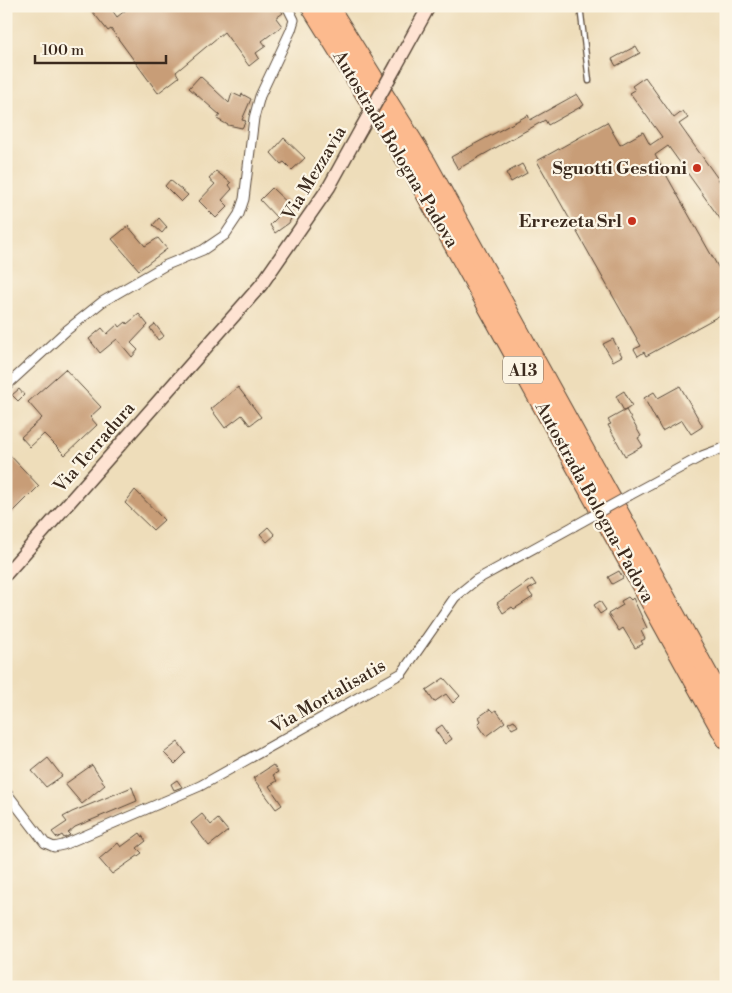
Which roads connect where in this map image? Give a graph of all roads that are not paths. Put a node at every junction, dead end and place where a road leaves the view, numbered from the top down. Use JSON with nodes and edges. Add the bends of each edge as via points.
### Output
{"nodes":[{"id":1,"x":287,"y":6,"type":"edge"},
{"id":2,"x":310,"y":6,"type":"edge"},
{"id":3,"x":329,"y":6,"type":"edge"},
{"id":4,"x":429,"y":6,"type":"edge"},
{"id":5,"x":580,"y":6,"type":"edge"},
{"id":6,"x":589,"y":81,"type":"dead end"},
{"id":7,"x":209,"y":344,"type":"joint"},
{"id":8,"x":6,"y":386,"type":"edge"},
{"id":9,"x":726,"y":447,"type":"edge"},
{"id":10,"x":6,"y":574,"type":"edge"},
{"id":11,"x":726,"y":706,"type":"edge"},
{"id":12,"x":726,"y":740,"type":"edge"},
{"id":13,"x":6,"y":792,"type":"edge"}],
"edges":[{"from":1,"to":8,"type":"street","via":[[294,20],[260,96],[254,118],[244,199],[232,226],[216,243],[164,266],[102,302]]},
{"from":2,"to":12,"type":"highway","name":"Autostrada Bologna-Padova","number":"A13","via":[[413,172]]},
{"from":3,"to":11,"type":"highway","name":"Autostrada Bologna-Padova","number":"A13","via":[[427,163]]},
{"from":4,"to":7,"type":"main road","name":"Via Mezzavia","bridge":true,"via":[[329,187],[261,285]]},
{"from":5,"to":6,"type":"lane"},
{"from":7,"to":10,"type":"main road","name":"Via Terradura"},
{"from":9,"to":13,"type":"street","name":"Via Mortalisatis","bridge":true,"via":[[630,494],[476,580],[437,620],[402,673],[200,786],[54,847],[45,843]]}]}
